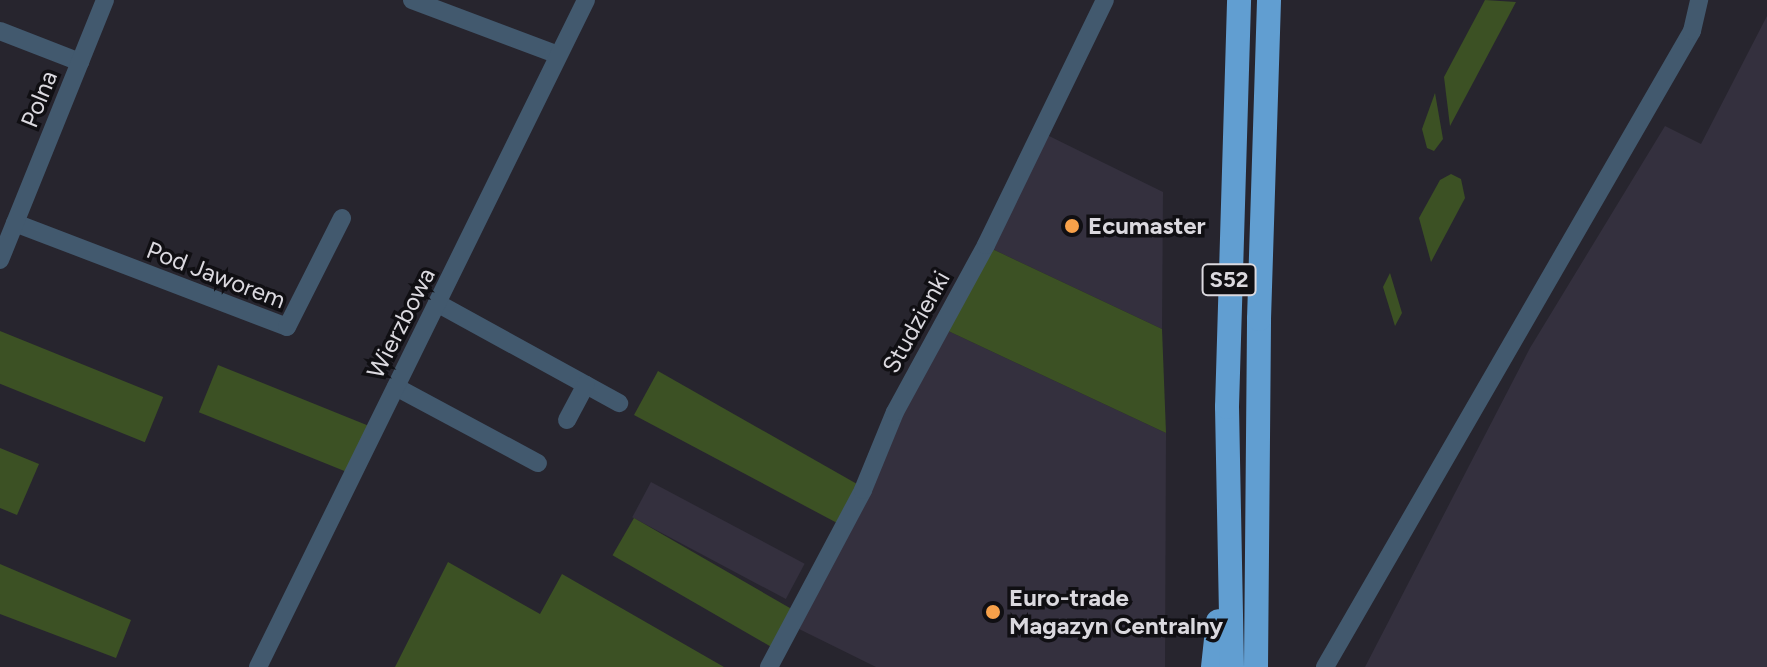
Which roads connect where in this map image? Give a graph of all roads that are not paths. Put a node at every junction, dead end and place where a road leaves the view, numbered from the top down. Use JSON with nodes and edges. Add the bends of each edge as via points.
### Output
{"nodes":[{"id":1,"x":105,"y":0,"type":"edge"},
{"id":2,"x":412,"y":0,"type":"edge"},
{"id":3,"x":586,"y":0,"type":"edge"},
{"id":4,"x":1105,"y":0,"type":"edge"},
{"id":5,"x":1239,"y":0,"type":"edge"},
{"id":6,"x":1269,"y":0,"type":"edge"},
{"id":7,"x":1699,"y":0,"type":"edge"},
{"id":8,"x":0,"y":31,"type":"edge"},
{"id":9,"x":558,"y":55,"type":"junction"},
{"id":10,"x":80,"y":62,"type":"junction"},
{"id":11,"x":342,"y":218,"type":"dead end"},
{"id":12,"x":15,"y":223,"type":"junction"},
{"id":13,"x":0,"y":260,"type":"edge"},
{"id":14,"x":437,"y":303,"type":"junction"},
{"id":15,"x":586,"y":385,"type":"junction"},
{"id":16,"x":396,"y":387,"type":"junction"},
{"id":17,"x":619,"y":403,"type":"dead end"},
{"id":18,"x":567,"y":420,"type":"dead end"},
{"id":19,"x":538,"y":463,"type":"dead end"},
{"id":20,"x":1226,"y":560,"type":"junction"},
{"id":21,"x":1255,"y":567,"type":"junction"},
{"id":22,"x":258,"y":667,"type":"edge"},
{"id":23,"x":769,"y":667,"type":"edge"},
{"id":24,"x":1213,"y":667,"type":"edge"},
{"id":25,"x":1232,"y":667,"type":"edge"},
{"id":26,"x":1256,"y":667,"type":"edge"},
{"id":27,"x":1266,"y":667,"type":"edge"},
{"id":28,"x":1325,"y":667,"type":"edge"}],
"edges":[{"from":1,"to":10,"type":"street","name":"Polna"},
{"from":2,"to":9,"type":"street"},
{"from":3,"to":9,"type":"street","name":"Wierzbowa"},
{"from":4,"to":23,"type":"street","name":"Studzienki","via":[[986,245],[895,412],[863,490]]},
{"from":5,"to":20,"type":"highway","number":"S52"},
{"from":6,"to":21,"type":"highway","number":"S52"},
{"from":7,"to":28,"type":"street","via":[[1692,31]]},
{"from":8,"to":10,"type":"street"},
{"from":9,"to":14,"type":"street","name":"Wierzbowa"},
{"from":10,"to":12,"type":"street","name":"Polna"},
{"from":11,"to":12,"type":"street","name":"Pod Jaworem","via":[[287,327]]},
{"from":12,"to":13,"type":"street","name":"Polna"},
{"from":14,"to":15,"type":"street"},
{"from":14,"to":16,"type":"street","name":"Wierzbowa"},
{"from":15,"to":17,"type":"street"},
{"from":15,"to":18,"type":"street"},
{"from":16,"to":19,"type":"street"},
{"from":16,"to":22,"type":"street","name":"Wierzbowa"},
{"from":20,"to":24,"type":"highway"},
{"from":20,"to":25,"type":"highway","number":"S52"},
{"from":21,"to":26,"type":"highway","number":"S52"},
{"from":21,"to":27,"type":"highway"}]}
